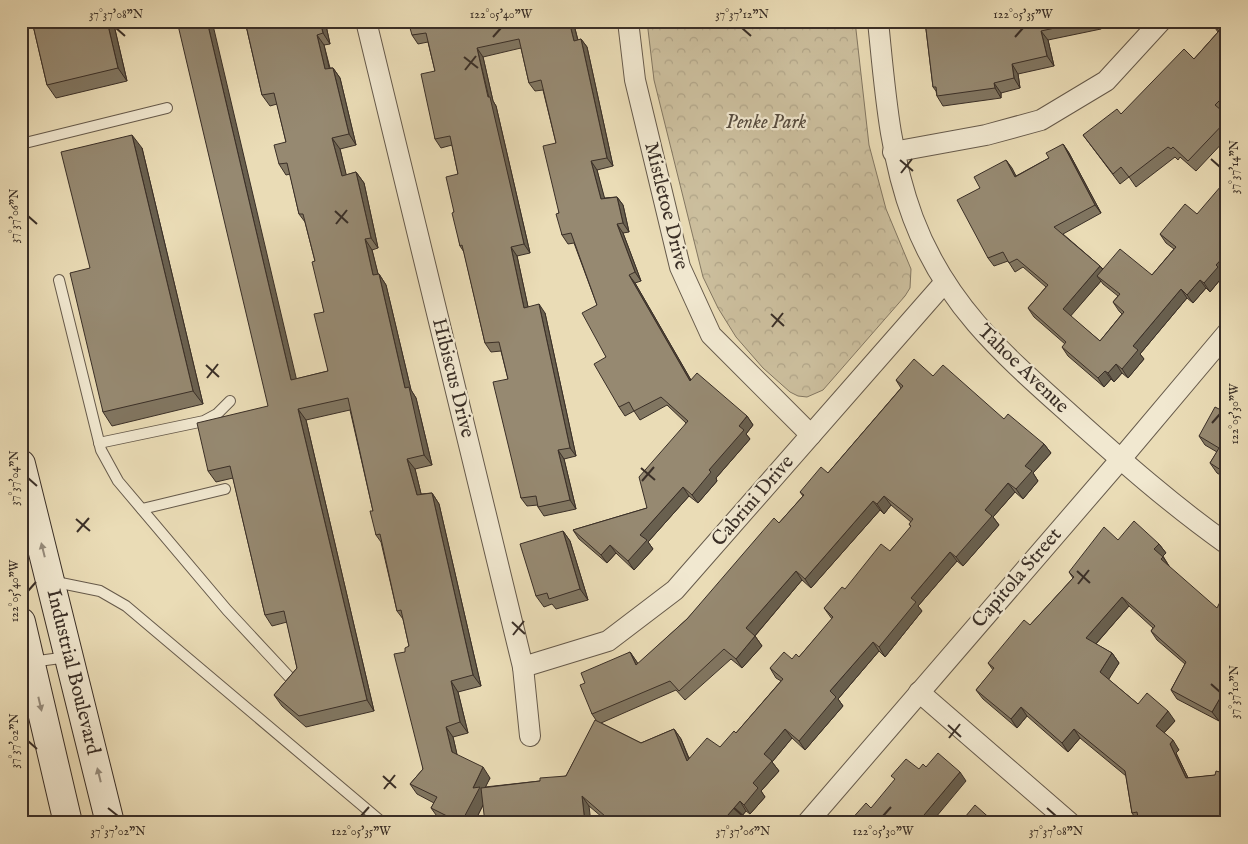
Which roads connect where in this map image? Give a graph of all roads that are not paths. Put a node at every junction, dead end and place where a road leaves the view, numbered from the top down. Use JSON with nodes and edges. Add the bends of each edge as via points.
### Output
{"nodes":[{"id":1,"x":366,"y":21,"type":"edge"},
{"id":2,"x":628,"y":21,"type":"edge"},
{"id":3,"x":878,"y":21,"type":"edge"},
{"id":4,"x":1161,"y":21,"type":"edge"},
{"id":5,"x":167,"y":108,"type":"dead end"},
{"id":6,"x":21,"y":144,"type":"edge"},
{"id":7,"x":893,"y":152,"type":"junction"},
{"id":8,"x":59,"y":280,"type":"dead end"},
{"id":9,"x":945,"y":282,"type":"junction"},
{"id":10,"x":1227,"y":333,"type":"edge"},
{"id":11,"x":230,"y":402,"type":"dead end"},
{"id":12,"x":811,"y":435,"type":"junction"},
{"id":13,"x":99,"y":443,"type":"junction"},
{"id":14,"x":1120,"y":460,"type":"junction"},
{"id":15,"x":21,"y":464,"type":"edge"},
{"id":16,"x":225,"y":489,"type":"dead end"},
{"id":17,"x":142,"y":509,"type":"junction"},
{"id":18,"x":1227,"y":544,"type":"edge"},
{"id":19,"x":50,"y":581,"type":"junction"},
{"id":20,"x":21,"y":622,"type":"edge"},
{"id":21,"x":69,"y":657,"type":"junction"},
{"id":22,"x":26,"y":663,"type":"edge"},
{"id":23,"x":523,"y":667,"type":"junction"},
{"id":24,"x":293,"y":681,"type":"edge"},
{"id":25,"x":919,"y":692,"type":"junction"},
{"id":26,"x":530,"y":736,"type":"dead end"},
{"id":27,"x":1069,"y":822,"type":"edge"},
{"id":28,"x":68,"y":823,"type":"edge"},
{"id":29,"x":110,"y":823,"type":"edge"},
{"id":30,"x":383,"y":823,"type":"edge"},
{"id":31,"x":807,"y":823,"type":"edge"}],
"edges":[{"from":1,"to":23,"type":"street","name":"Hibiscus Drive"},
{"from":2,"to":12,"type":"street","name":"Mistletoe Drive","via":[[635,80],[680,267],[711,335]]},
{"from":3,"to":7,"type":"street","name":"Tahoe Avenue"},
{"from":4,"to":7,"type":"street","via":[[1106,81],[1041,120],[986,135]]},
{"from":5,"to":6,"type":"lane"},
{"from":7,"to":9,"type":"street","name":"Tahoe Avenue","via":[[913,219]]},
{"from":8,"to":13,"type":"lane"},
{"from":9,"to":12,"type":"street","name":"Cabrini Drive"},
{"from":9,"to":14,"type":"street","name":"Tahoe Avenue","via":[[979,330],[1002,354]]},
{"from":10,"to":14,"type":"street","name":"Capitola Street"},
{"from":11,"to":13,"type":"lane","via":[[204,420]]},
{"from":12,"to":23,"type":"street","name":"Cabrini Drive","via":[[675,590],[608,641]]},
{"from":13,"to":17,"type":"lane","via":[[118,481]]},
{"from":14,"to":18,"type":"street","name":"Tahoe Avenue"},
{"from":14,"to":25,"type":"street","name":"Capitola Street"},
{"from":19,"to":15,"type":"main road","name":"Industrial Boulevard","one_way":true},
{"from":16,"to":17,"type":"lane"},
{"from":17,"to":24,"type":"lane","via":[[227,610]]},
{"from":19,"to":21,"type":"main road","name":"Industrial Boulevard"},
{"from":19,"to":30,"type":"lane","via":[[100,592],[126,606]]},
{"from":20,"to":22,"type":"main road","name":"Industrial Boulevard"},
{"from":21,"to":22,"type":"lane"},
{"from":29,"to":21,"type":"main road","name":"Industrial Boulevard","one_way":true},
{"from":22,"to":28,"type":"main road","name":"Industrial Boulevard","one_way":true},
{"from":23,"to":26,"type":"street","name":"Hibiscus Drive"},
{"from":25,"to":27,"type":"street"},
{"from":25,"to":31,"type":"street","name":"Capitola Street"}]}
